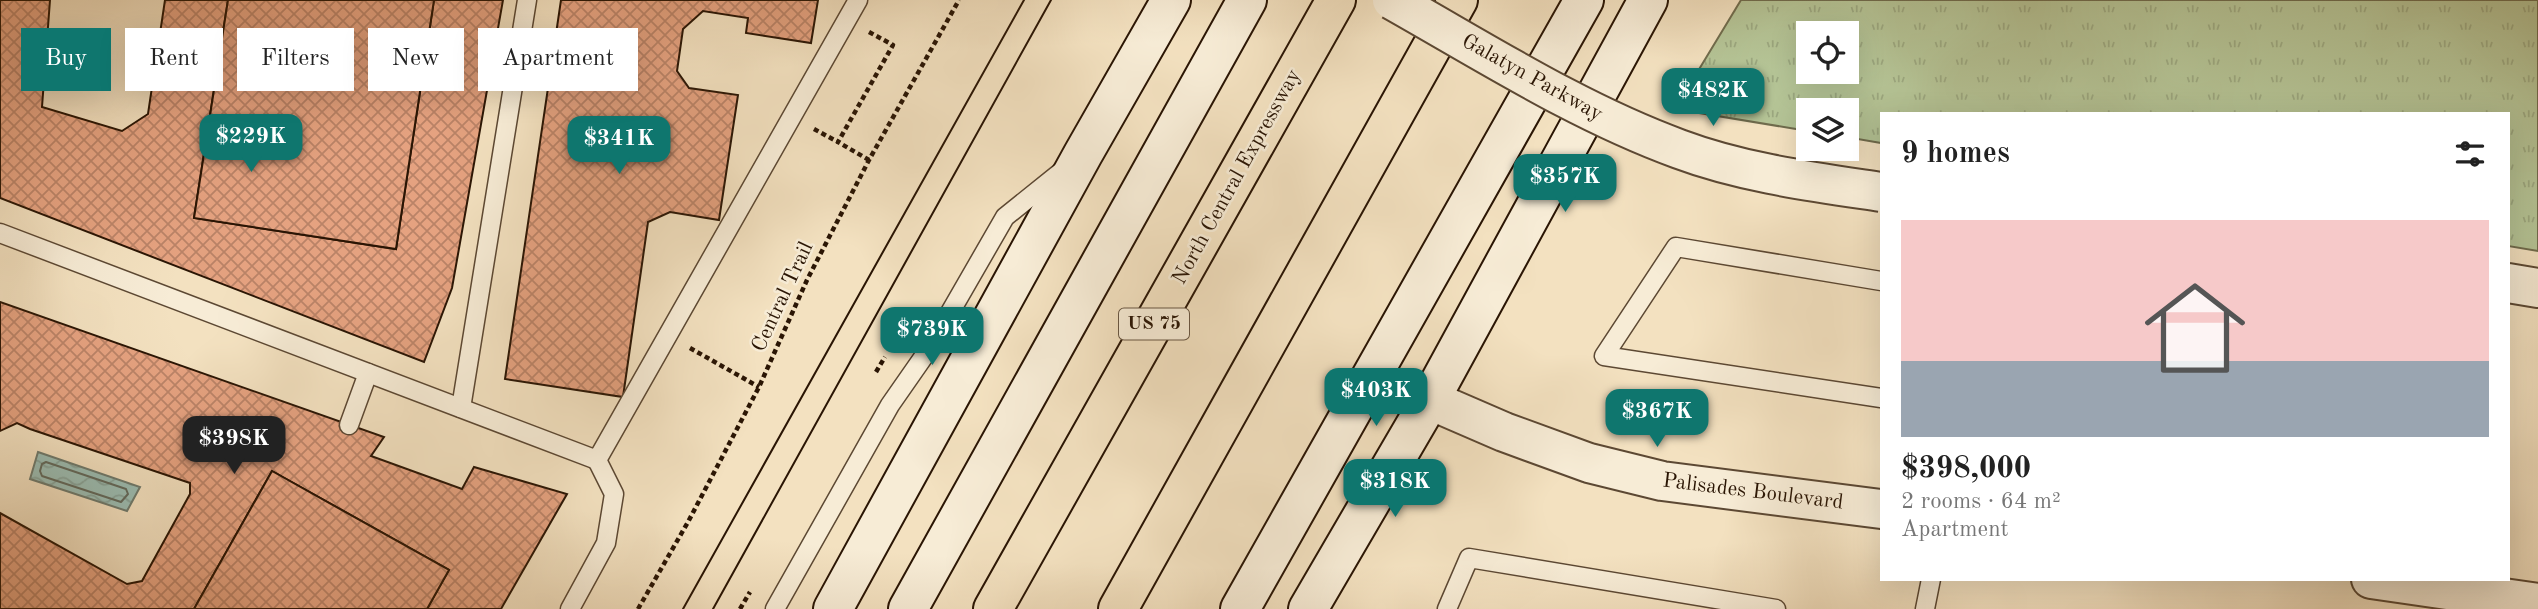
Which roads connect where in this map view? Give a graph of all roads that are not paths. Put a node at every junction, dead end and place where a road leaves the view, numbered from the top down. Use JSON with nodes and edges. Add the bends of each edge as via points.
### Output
{"nodes":[{"id":1,"x":527,"y":0,"type":"edge"},
{"id":2,"x":858,"y":0,"type":"edge"},
{"id":3,"x":1171,"y":0,"type":"edge"},
{"id":4,"x":1247,"y":0,"type":"edge"},
{"id":5,"x":1336,"y":0,"type":"edge"},
{"id":6,"x":1392,"y":0,"type":"edge"},
{"id":7,"x":1458,"y":0,"type":"edge"},
{"id":8,"x":1584,"y":0,"type":"edge"},
{"id":9,"x":1648,"y":0,"type":"edge"},
{"id":10,"x":1538,"y":83,"type":"junction"},
{"id":11,"x":1083,"y":154,"type":"junction"},
{"id":12,"x":1880,"y":191,"type":"edge"},
{"id":13,"x":0,"y":233,"type":"edge"},
{"id":14,"x":1880,"y":281,"type":"edge"},
{"id":15,"x":2510,"y":284,"type":"edge"},
{"id":16,"x":2538,"y":288,"type":"edge"},
{"id":17,"x":368,"y":373,"type":"junction"},
{"id":18,"x":1880,"y":398,"type":"edge"},
{"id":19,"x":1430,"y":400,"type":"junction"},
{"id":20,"x":461,"y":408,"type":"junction"},
{"id":21,"x":349,"y":425,"type":"dead end"},
{"id":22,"x":597,"y":460,"type":"junction"},
{"id":23,"x":1880,"y":509,"type":"edge"},
{"id":24,"x":1931,"y":581,"type":"edge"},
{"id":25,"x":2385,"y":581,"type":"edge"},
{"id":26,"x":2538,"y":603,"type":"edge"},
{"id":27,"x":1319,"y":606,"type":"edge"},
{"id":28,"x":570,"y":609,"type":"edge"},
{"id":29,"x":775,"y":609,"type":"edge"},
{"id":30,"x":833,"y":609,"type":"edge"},
{"id":31,"x":908,"y":609,"type":"edge"},
{"id":32,"x":993,"y":609,"type":"edge"},
{"id":33,"x":1118,"y":609,"type":"edge"},
{"id":34,"x":1240,"y":609,"type":"edge"},
{"id":35,"x":1447,"y":609,"type":"edge"},
{"id":36,"x":1776,"y":609,"type":"edge"},
{"id":37,"x":1926,"y":609,"type":"edge"}],
"edges":[{"from":1,"to":20,"type":"lane"},
{"from":2,"to":22,"type":"lane"},
{"from":3,"to":11,"type":"main road"},
{"from":4,"to":31,"type":"main road"},
{"from":5,"to":32,"type":"highway","name":"North Central Expressway","number":"US 75"},
{"from":6,"to":10,"type":"main road","name":"Galatyn Parkway","bridge":true},
{"from":7,"to":33,"type":"highway"},
{"from":8,"to":10,"type":"main road"},
{"from":9,"to":19,"type":"main road"},
{"from":10,"to":12,"type":"main road","name":"Galatyn Parkway","bridge":true,"via":[[1610,122],[1682,150],[1807,181]]},
{"from":10,"to":34,"type":"main road"},
{"from":11,"to":29,"type":"lane","via":[[1005,217],[929,349],[890,405]]},
{"from":11,"to":30,"type":"main road"},
{"from":13,"to":17,"type":"lane"},
{"from":14,"to":18,"type":"lane","via":[[1676,247],[1604,356]]},
{"from":15,"to":16,"type":"main road"},
{"from":17,"to":20,"type":"lane"},
{"from":17,"to":21,"type":"lane"},
{"from":19,"to":23,"type":"main road","name":"Palisades Boulevard","via":[[1589,463],[1662,481]]},
{"from":19,"to":27,"type":"main road"},
{"from":20,"to":22,"type":"lane"},
{"from":22,"to":28,"type":"lane","via":[[614,494],[607,542]]},
{"from":24,"to":37,"type":"lane"},
{"from":25,"to":26,"type":"main road"},
{"from":35,"to":36,"type":"lane","via":[[1469,558]]}]}
